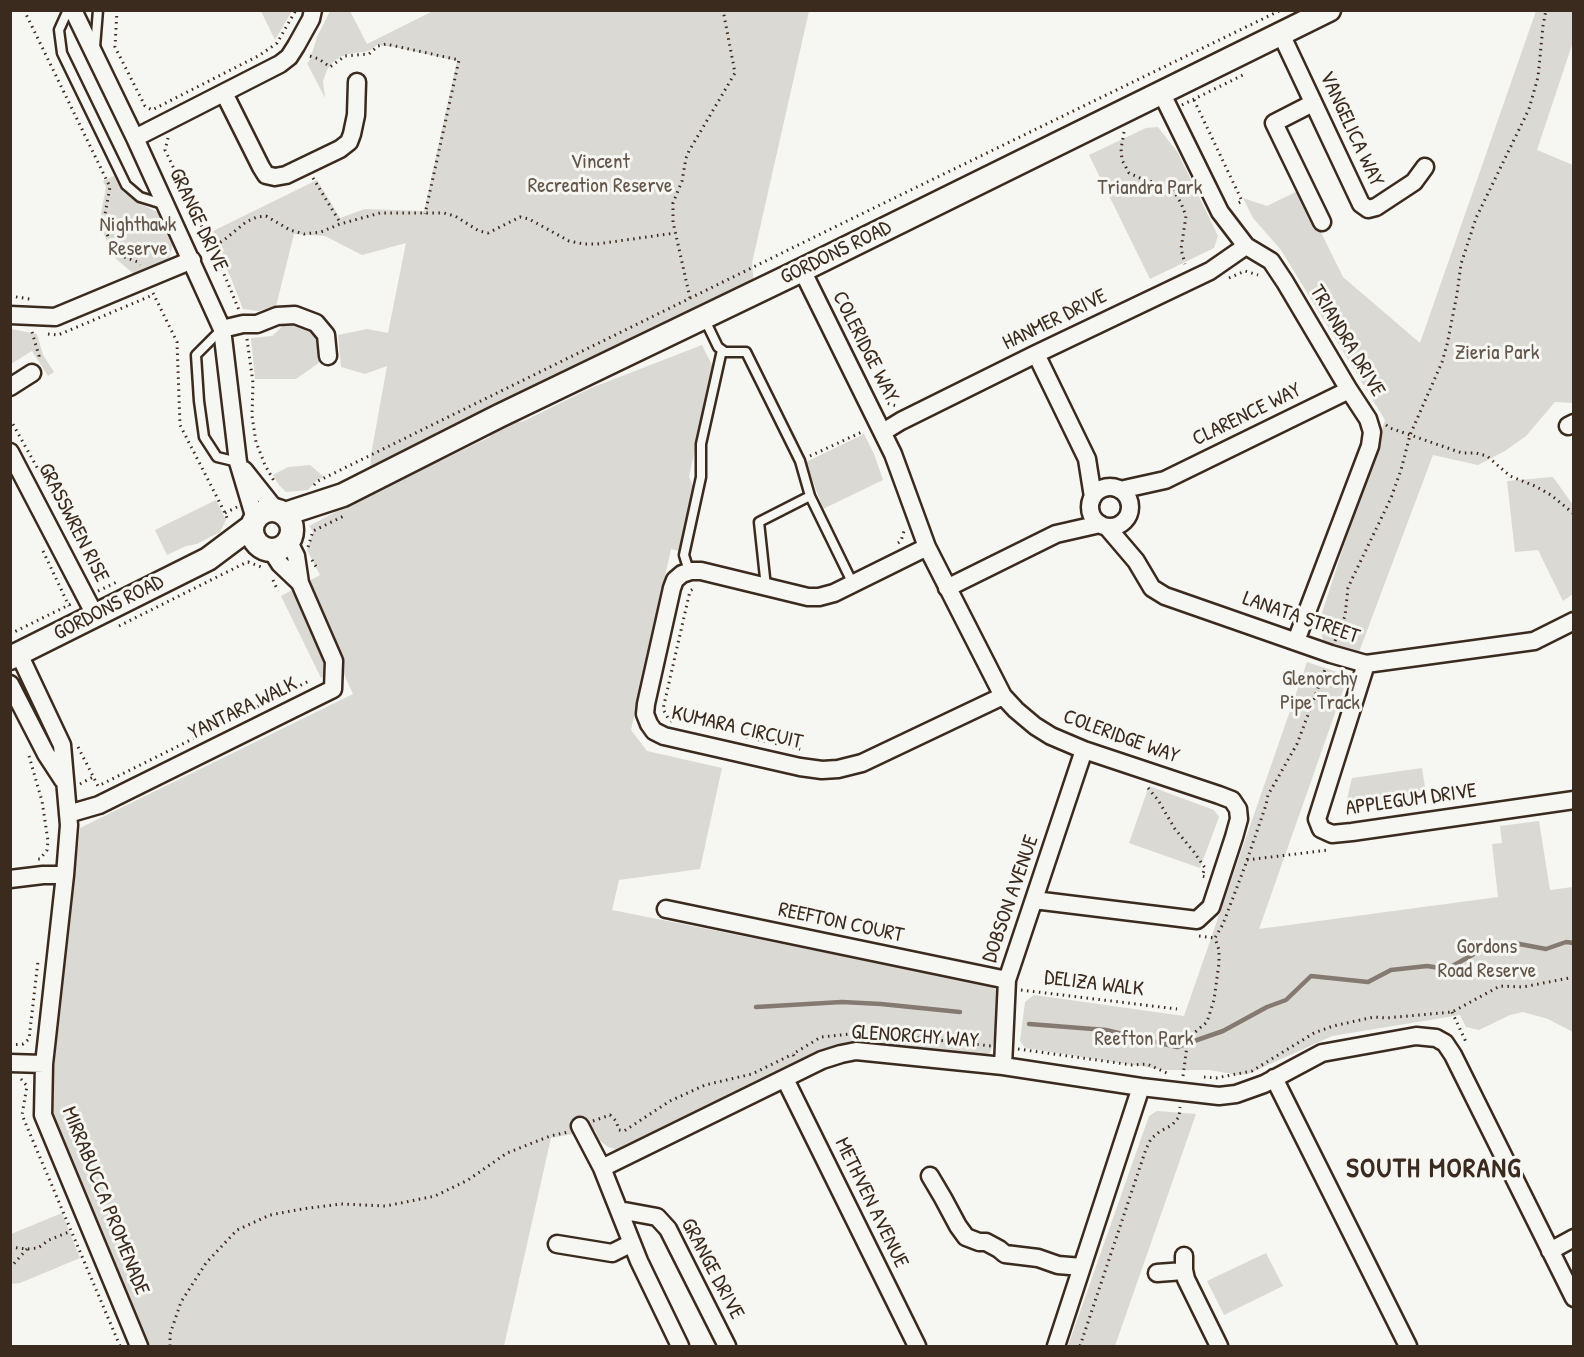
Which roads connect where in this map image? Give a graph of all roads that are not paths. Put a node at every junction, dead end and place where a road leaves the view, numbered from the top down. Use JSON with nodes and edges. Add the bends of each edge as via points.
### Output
{"nodes":[{"id":1,"x":68,"y":10,"type":"edge"},
{"id":2,"x":73,"y":10,"type":"edge"},
{"id":3,"x":98,"y":10,"type":"edge"},
{"id":4,"x":313,"y":10,"type":"edge"},
{"id":5,"x":1329,"y":10,"type":"edge"},
{"id":6,"x":1281,"y":34,"type":"junction"},
{"id":7,"x":94,"y":54,"type":"junction"},
{"id":8,"x":357,"y":82,"type":"dead end"},
{"id":9,"x":224,"y":93,"type":"junction"},
{"id":10,"x":1166,"y":101,"type":"junction"},
{"id":11,"x":1313,"y":103,"type":"junction"},
{"id":12,"x":135,"y":138,"type":"junction"},
{"id":13,"x":1425,"y":167,"type":"dead end"},
{"id":14,"x":166,"y":206,"type":"junction"},
{"id":15,"x":1322,"y":222,"type":"dead end"},
{"id":16,"x":1245,"y":246,"type":"junction"},
{"id":17,"x":192,"y":260,"type":"junction"},
{"id":18,"x":802,"y":270,"type":"junction"},
{"id":19,"x":10,"y":315,"type":"edge"},
{"id":20,"x":703,"y":317,"type":"junction"},
{"id":21,"x":222,"y":329,"type":"junction"},
{"id":22,"x":722,"y":350,"type":"junction"},
{"id":23,"x":1036,"y":354,"type":"junction"},
{"id":24,"x":328,"y":356,"type":"dead end"},
{"id":25,"x":32,"y":373,"type":"road end"},
{"id":26,"x":10,"y":387,"type":"edge"},
{"id":27,"x":1349,"y":390,"type":"junction"},
{"id":28,"x":883,"y":432,"type":"junction"},
{"id":29,"x":10,"y":452,"type":"edge"},
{"id":30,"x":1087,"y":459,"type":"junction"},
{"id":31,"x":238,"y":462,"type":"junction"},
{"id":32,"x":1165,"y":480,"type":"junction"},
{"id":33,"x":1117,"y":489,"type":"junction"},
{"id":34,"x":810,"y":496,"type":"junction"},
{"id":35,"x":1092,"y":500,"type":"junction"},
{"id":36,"x":1128,"y":514,"type":"junction"},
{"id":37,"x":1103,"y":525,"type":"junction"},
{"id":38,"x":273,"y":526,"type":"junction"},
{"id":39,"x":1056,"y":534,"type":"junction"},
{"id":40,"x":927,"y":547,"type":"junction"},
{"id":41,"x":1136,"y":561,"type":"junction"},
{"id":42,"x":688,"y":572,"type":"junction"},
{"id":43,"x":853,"y":584,"type":"junction"},
{"id":44,"x":766,"y":586,"type":"junction"},
{"id":45,"x":947,"y":588,"type":"junction"},
{"id":46,"x":90,"y":606,"type":"junction"},
{"id":47,"x":1573,"y":624,"type":"edge"},
{"id":48,"x":1296,"y":641,"type":"junction"},
{"id":49,"x":13,"y":649,"type":"edge"},
{"id":50,"x":1366,"y":664,"type":"junction"},
{"id":51,"x":10,"y":684,"type":"edge"},
{"id":52,"x":1003,"y":696,"type":"junction"},
{"id":53,"x":1084,"y":750,"type":"junction"},
{"id":54,"x":65,"y":783,"type":"junction"},
{"id":55,"x":1574,"y":800,"type":"edge"},
{"id":56,"x":68,"y":814,"type":"junction"},
{"id":57,"x":65,"y":875,"type":"junction"},
{"id":58,"x":10,"y":879,"type":"edge"},
{"id":59,"x":1034,"y":900,"type":"junction"},
{"id":60,"x":666,"y":909,"type":"dead end"},
{"id":61,"x":1007,"y":984,"type":"junction"},
{"id":62,"x":10,"y":1063,"type":"edge"},
{"id":63,"x":44,"y":1064,"type":"junction"},
{"id":64,"x":1003,"y":1066,"type":"junction"},
{"id":65,"x":1274,"y":1078,"type":"junction"},
{"id":66,"x":785,"y":1079,"type":"junction"},
{"id":67,"x":1141,"y":1087,"type":"junction"},
{"id":68,"x":580,"y":1126,"type":"road end"},
{"id":69,"x":602,"y":1168,"type":"junction"},
{"id":70,"x":930,"y":1176,"type":"dead end"},
{"id":71,"x":618,"y":1210,"type":"junction"},
{"id":72,"x":1574,"y":1238,"type":"edge"},
{"id":73,"x":632,"y":1243,"type":"junction"},
{"id":74,"x":557,"y":1244,"type":"dead end"},
{"id":75,"x":1550,"y":1251,"type":"junction"},
{"id":76,"x":1082,"y":1267,"type":"junction"},
{"id":77,"x":1157,"y":1273,"type":"dead end"},
{"id":78,"x":1574,"y":1298,"type":"edge"},
{"id":79,"x":140,"y":1347,"type":"edge"},
{"id":80,"x":680,"y":1347,"type":"edge"},
{"id":81,"x":727,"y":1347,"type":"edge"},
{"id":82,"x":917,"y":1347,"type":"edge"},
{"id":83,"x":1056,"y":1347,"type":"edge"},
{"id":84,"x":1219,"y":1347,"type":"edge"},
{"id":85,"x":1408,"y":1347,"type":"edge"}],
"edges":[{"from":1,"to":14,"type":"lane","via":[[59,30],[62,54],[121,176],[140,197]]},
{"from":2,"to":7,"type":"street","name":"GRANGE DRIVE"},
{"from":3,"to":7,"type":"lane"},
{"from":4,"to":9,"type":"street","via":[[289,57]]},
{"from":5,"to":6,"type":"street","name":"GORDONS ROAD"},
{"from":6,"to":10,"type":"street","name":"GORDONS ROAD"},
{"from":6,"to":11,"type":"street","name":"VANGELICA WAY"},
{"from":7,"to":12,"type":"street","name":"GRANGE DRIVE"},
{"from":8,"to":9,"type":"street","via":[[357,115],[349,142],[275,177],[266,175],[261,167]]},
{"from":9,"to":12,"type":"street"},
{"from":10,"to":16,"type":"street","name":"TRIANDRA DRIVE","via":[[1220,212]]},
{"from":10,"to":18,"type":"street","name":"GORDONS ROAD","via":[[1124,126]]},
{"from":11,"to":13,"type":"street","name":"VANGELICA WAY","via":[[1361,204],[1368,209],[1414,182]]},
{"from":11,"to":15,"type":"street","via":[[1274,123]]},
{"from":12,"to":14,"type":"street","name":"GRANGE DRIVE"},
{"from":14,"to":17,"type":"street","name":"GRANGE DRIVE"},
{"from":16,"to":23,"type":"street","name":"HANMER DRIVE","via":[[1210,271]]},
{"from":16,"to":27,"type":"street","name":"TRIANDRA DRIVE","via":[[1271,261]]},
{"from":17,"to":19,"type":"street","via":[[55,316]]},
{"from":17,"to":21,"type":"street","name":"GRANGE DRIVE"},
{"from":18,"to":20,"type":"street","name":"GORDONS ROAD"},
{"from":18,"to":28,"type":"street","name":"COLERIDGE WAY"},
{"from":20,"to":22,"type":"lane"},
{"from":20,"to":38,"type":"street","name":"GORDONS ROAD","via":[[499,416],[348,503]]},
{"from":21,"to":24,"type":"street","via":[[295,315],[316,323],[326,335]]},
{"from":21,"to":31,"type":"street","name":"GRANGE DRIVE"},
{"from":21,"to":31,"type":"lane","via":[[196,355],[199,401],[204,437],[217,457]]},
{"from":22,"to":34,"type":"lane","via":[[746,352],[800,461]]},
{"from":22,"to":42,"type":"lane","via":[[701,444],[701,477],[684,555]]},
{"from":23,"to":28,"type":"street","name":"HANMER DRIVE"},
{"from":23,"to":30,"type":"street"},
{"from":25,"to":26,"type":"street"},
{"from":27,"to":32,"type":"street","name":"CLARENCE WAY"},
{"from":27,"to":48,"type":"street","name":"TRIANDRA DRIVE","via":[[1369,420],[1370,446]]},
{"from":28,"to":40,"type":"street","name":"COLERIDGE WAY"},
{"from":29,"to":46,"type":"street","name":"GRASSWREN RISE"},
{"from":30,"to":33,"type":"street"},
{"from":30,"to":35,"type":"street"},
{"from":31,"to":38,"type":"street","name":"GRANGE DRIVE"},
{"from":32,"to":33,"type":"street","name":"CLARENCE WAY"},
{"from":32,"to":36,"type":"street","name":"CLARENCE WAY"},
{"from":33,"to":35,"type":"street","via":[[1102,489]]},
{"from":33,"to":36,"type":"street","via":[[1128,499]]},
{"from":34,"to":43,"type":"lane"},
{"from":34,"to":44,"type":"lane","via":[[759,522]]},
{"from":35,"to":37,"type":"street","via":[[1092,516]]},
{"from":35,"to":39,"type":"street"},
{"from":36,"to":37,"type":"street","via":[[1118,525]]},
{"from":36,"to":41,"type":"street","name":"LANATA STREET"},
{"from":37,"to":39,"type":"street"},
{"from":37,"to":41,"type":"street","name":"LANATA STREET"},
{"from":38,"to":46,"type":"street","name":"GORDONS ROAD","via":[[208,559]]},
{"from":38,"to":56,"type":"street","name":"YANTARA WALK","via":[[334,661],[333,689],[99,805]]},
{"from":39,"to":45,"type":"street"},
{"from":40,"to":43,"type":"street"},
{"from":40,"to":45,"type":"street","name":"COLERIDGE WAY"},
{"from":41,"to":48,"type":"street","name":"LANATA STREET","via":[[1152,588],[1165,596]]},
{"from":42,"to":44,"type":"street","via":[[701,571]]},
{"from":42,"to":52,"type":"street","name":"KUMARA CIRCUIT","via":[[675,580],[672,588],[646,704],[648,724],[664,736],[800,767],[838,769],[862,764]]},
{"from":43,"to":44,"type":"street","via":[[819,597]]},
{"from":45,"to":52,"type":"street","name":"COLERIDGE WAY"},
{"from":46,"to":49,"type":"street","name":"GORDONS ROAD"},
{"from":47,"to":50,"type":"street","name":"LANATA STREET","via":[[1534,641]]},
{"from":48,"to":50,"type":"street","name":"LANATA STREET"},
{"from":49,"to":54,"type":"street","name":"MIRRABUCCA PROMENADE","via":[[62,745]]},
{"from":50,"to":55,"type":"street","name":"APPLEGUM DRIVE","via":[[1317,819],[1321,829],[1332,834],[1352,832]]},
{"from":51,"to":54,"type":"street","name":"MIRRABUCCA PROMENADE"},
{"from":52,"to":53,"type":"street","name":"COLERIDGE WAY","via":[[1035,726]]},
{"from":53,"to":59,"type":"street","name":"DOBSON AVENUE"},
{"from":53,"to":59,"type":"street","name":"COLERIDGE WAY","via":[[1232,800],[1239,819],[1211,907],[1197,920]]},
{"from":54,"to":56,"type":"street","name":"MIRRABUCCA PROMENADE"},
{"from":56,"to":57,"type":"street","name":"MIRRABUCCA PROMENADE"},
{"from":57,"to":58,"type":"street"},
{"from":57,"to":63,"type":"street","name":"MIRRABUCCA PROMENADE"},
{"from":59,"to":61,"type":"street","name":"DOBSON AVENUE"},
{"from":60,"to":61,"type":"street","name":"REEFTON COURT"},
{"from":61,"to":64,"type":"street","name":"DOBSON AVENUE"},
{"from":62,"to":63,"type":"street"},
{"from":63,"to":79,"type":"street","name":"MIRRABUCCA PROMENADE","via":[[43,1115]]},
{"from":64,"to":66,"type":"street","name":"GLENORCHY WAY","via":[[856,1051],[822,1060]]},
{"from":64,"to":67,"type":"street","name":"GLENORCHY WAY"},
{"from":65,"to":67,"type":"street","name":"GLENORCHY WAY","via":[[1236,1094],[1219,1096],[1181,1081]]},
{"from":65,"to":75,"type":"street","name":"GLENORCHY WAY","via":[[1322,1053],[1416,1036],[1445,1043]]},
{"from":65,"to":85,"type":"street"},
{"from":66,"to":69,"type":"street","name":"GLENORCHY WAY"},
{"from":66,"to":82,"type":"street","name":"METHVEN AVENUE"},
{"from":67,"to":76,"type":"street"},
{"from":68,"to":69,"type":"street"},
{"from":69,"to":71,"type":"street"},
{"from":70,"to":76,"type":"street","via":[[966,1237],[986,1242],[1005,1254]]},
{"from":71,"to":73,"type":"street"},
{"from":71,"to":81,"type":"street","name":"GRANGE DRIVE","via":[[657,1217],[668,1229]]},
{"from":72,"to":75,"type":"street"},
{"from":73,"to":74,"type":"street","via":[[612,1254]]},
{"from":73,"to":80,"type":"street"},
{"from":75,"to":78,"type":"street"},
{"from":76,"to":83,"type":"street"},
{"from":77,"to":84,"type":"street","via":[[1184,1263],[1186,1279]]}]}
